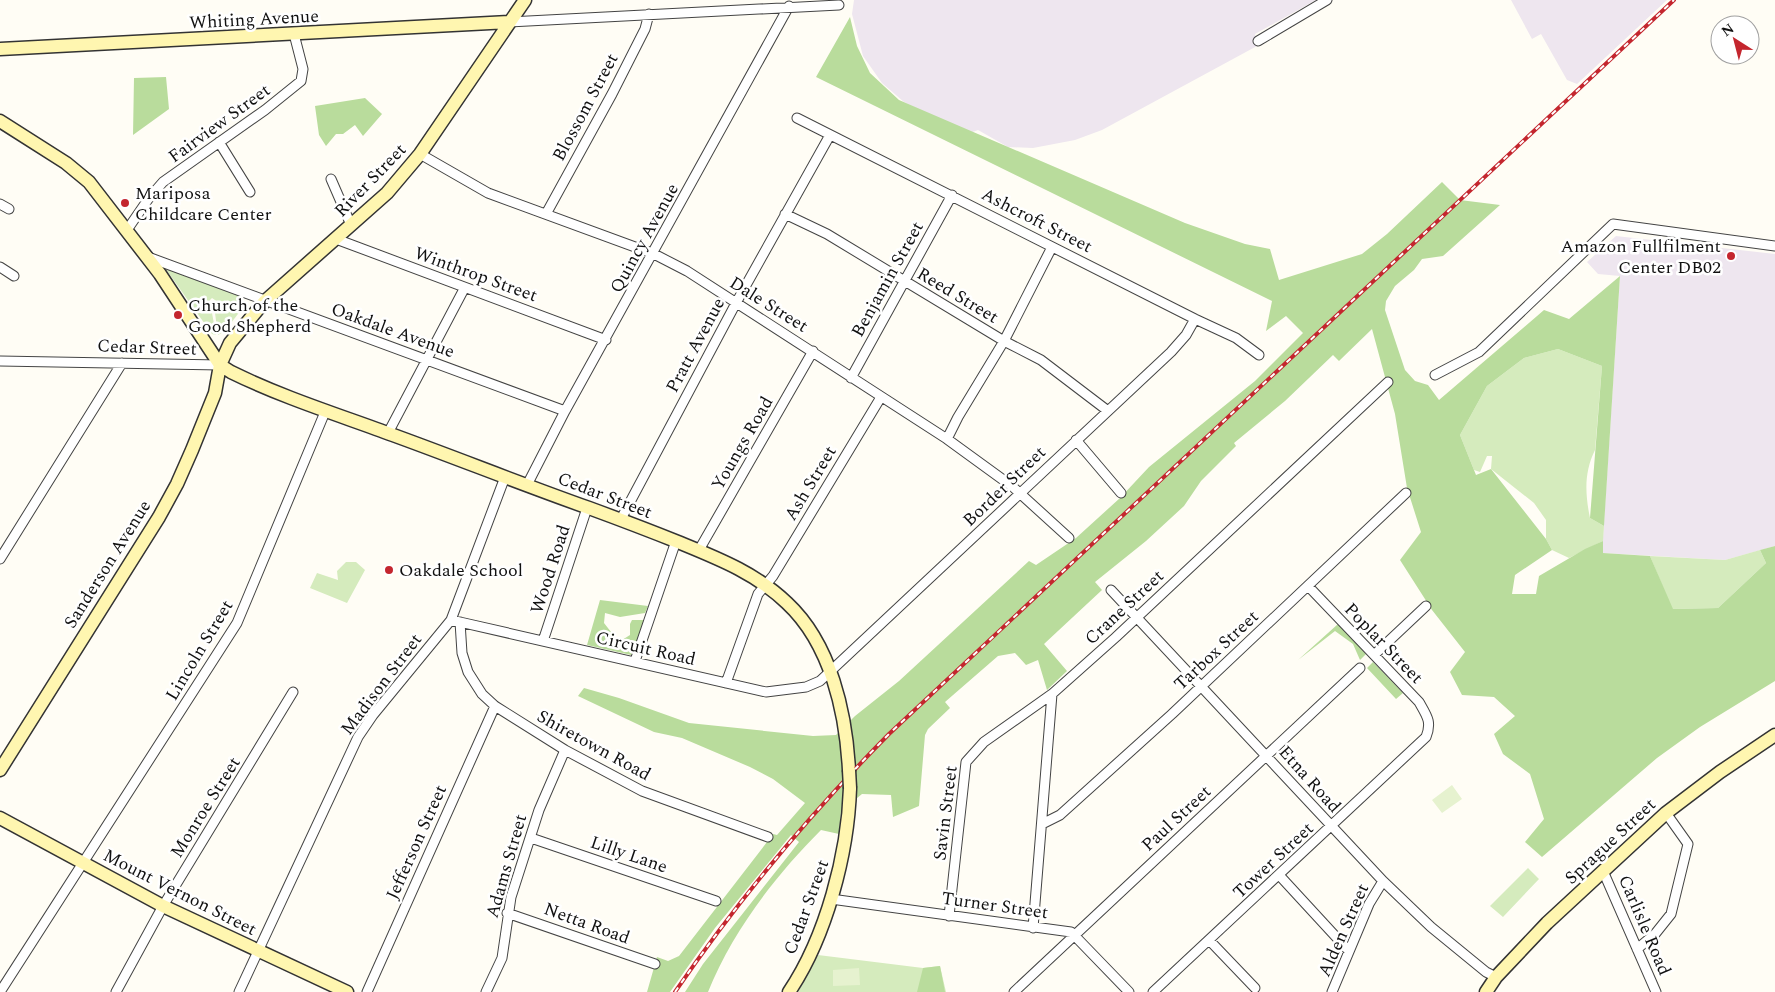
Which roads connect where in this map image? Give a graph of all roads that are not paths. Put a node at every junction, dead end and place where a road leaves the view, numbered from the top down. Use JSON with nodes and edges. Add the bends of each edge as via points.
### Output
{"nodes":[{"id":1,"x":525,"y":0,"type":"edge"},
{"id":2,"x":1327,"y":0,"type":"edge"},
{"id":3,"x":839,"y":5,"type":"dead end"},
{"id":4,"x":789,"y":6,"type":"junction"},
{"id":5,"x":649,"y":14,"type":"junction"},
{"id":6,"x":509,"y":22,"type":"junction"},
{"id":7,"x":294,"y":34,"type":"junction"},
{"id":8,"x":1258,"y":41,"type":"dead end"},
{"id":9,"x":0,"y":49,"type":"edge"},
{"id":10,"x":797,"y":118,"type":"dead end"},
{"id":11,"x":0,"y":121,"type":"edge"},
{"id":12,"x":830,"y":135,"type":"junction"},
{"id":13,"x":219,"y":142,"type":"junction"},
{"id":14,"x":420,"y":154,"type":"junction"},
{"id":15,"x":331,"y":179,"type":"dead end"},
{"id":16,"x":250,"y":192,"type":"dead end"},
{"id":17,"x":952,"y":195,"type":"junction"},
{"id":18,"x":0,"y":204,"type":"edge"},
{"id":19,"x":9,"y":209,"type":"dead end"},
{"id":20,"x":546,"y":214,"type":"junction"},
{"id":21,"x":785,"y":214,"type":"junction"},
{"id":22,"x":351,"y":225,"type":"junction"},
{"id":23,"x":128,"y":230,"type":"junction"},
{"id":24,"x":336,"y":239,"type":"junction"},
{"id":25,"x":1775,"y":246,"type":"edge"},
{"id":26,"x":1052,"y":247,"type":"junction"},
{"id":27,"x":654,"y":254,"type":"junction"},
{"id":28,"x":147,"y":257,"type":"junction"},
{"id":29,"x":0,"y":267,"type":"edge"},
{"id":30,"x":14,"y":276,"type":"dead end"},
{"id":31,"x":904,"y":282,"type":"junction"},
{"id":32,"x":464,"y":289,"type":"junction"},
{"id":33,"x":264,"y":302,"type":"junction"},
{"id":34,"x":736,"y":303,"type":"junction"},
{"id":35,"x":1195,"y":319,"type":"junction"},
{"id":36,"x":606,"y":340,"type":"junction"},
{"id":37,"x":1004,"y":342,"type":"junction"},
{"id":38,"x":812,"y":351,"type":"junction"},
{"id":39,"x":1259,"y":355,"type":"dead end"},
{"id":40,"x":426,"y":360,"type":"junction"},
{"id":41,"x":0,"y":361,"type":"edge"},
{"id":42,"x":122,"y":363,"type":"junction"},
{"id":43,"x":220,"y":365,"type":"junction"},
{"id":44,"x":1435,"y":375,"type":"dead end"},
{"id":45,"x":851,"y":378,"type":"junction"},
{"id":46,"x":1388,"y":382,"type":"dead end"},
{"id":47,"x":881,"y":397,"type":"junction"},
{"id":48,"x":565,"y":411,"type":"junction"},
{"id":49,"x":1108,"y":411,"type":"junction"},
{"id":50,"x":325,"y":412,"type":"junction"},
{"id":51,"x":388,"y":433,"type":"junction"},
{"id":52,"x":947,"y":439,"type":"junction"},
{"id":53,"x":1076,"y":440,"type":"junction"},
{"id":54,"x":505,"y":477,"type":"junction"},
{"id":55,"x":527,"y":485,"type":"junction"},
{"id":56,"x":1121,"y":493,"type":"dead end"},
{"id":57,"x":1406,"y":493,"type":"dead end"},
{"id":58,"x":1021,"y":494,"type":"junction"},
{"id":59,"x":587,"y":508,"type":"junction"},
{"id":60,"x":621,"y":519,"type":"junction"},
{"id":61,"x":1069,"y":538,"type":"dead end"},
{"id":62,"x":676,"y":541,"type":"junction"},
{"id":63,"x":699,"y":550,"type":"junction"},
{"id":64,"x":0,"y":559,"type":"edge"},
{"id":65,"x":765,"y":584,"type":"junction"},
{"id":66,"x":1308,"y":586,"type":"junction"},
{"id":67,"x":1111,"y":590,"type":"dead end"},
{"id":68,"x":1426,"y":606,"type":"dead end"},
{"id":69,"x":1137,"y":617,"type":"junction"},
{"id":70,"x":456,"y":621,"type":"junction"},
{"id":71,"x":543,"y":641,"type":"junction"},
{"id":72,"x":1374,"y":655,"type":"junction"},
{"id":73,"x":635,"y":661,"type":"junction"},
{"id":74,"x":1360,"y":668,"type":"dead end"},
{"id":75,"x":830,"y":673,"type":"junction"},
{"id":76,"x":726,"y":683,"type":"junction"},
{"id":77,"x":1199,"y":686,"type":"junction"},
{"id":78,"x":293,"y":692,"type":"dead end"},
{"id":79,"x":1052,"y":694,"type":"junction"},
{"id":80,"x":496,"y":706,"type":"junction"},
{"id":81,"x":1430,"y":726,"type":"joint"},
{"id":82,"x":1775,"y":735,"type":"edge"},
{"id":83,"x":565,"y":750,"type":"junction"},
{"id":84,"x":1267,"y":756,"type":"junction"},
{"id":85,"x":0,"y":770,"type":"edge"},
{"id":86,"x":1666,"y":813,"type":"junction"},
{"id":87,"x":0,"y":818,"type":"edge"},
{"id":88,"x":1042,"y":824,"type":"junction"},
{"id":89,"x":1332,"y":828,"type":"junction"},
{"id":90,"x":768,"y":837,"type":"dead end"},
{"id":91,"x":532,"y":838,"type":"junction"},
{"id":92,"x":84,"y":863,"type":"junction"},
{"id":93,"x":1603,"y":871,"type":"junction"},
{"id":94,"x":1279,"y":875,"type":"junction"},
{"id":95,"x":1383,"y":881,"type":"junction"},
{"id":96,"x":831,"y":899,"type":"junction"},
{"id":97,"x":716,"y":901,"type":"dead end"},
{"id":98,"x":163,"y":906,"type":"junction"},
{"id":99,"x":508,"y":913,"type":"junction"},
{"id":100,"x":949,"y":916,"type":"junction"},
{"id":101,"x":1033,"y":928,"type":"junction"},
{"id":102,"x":1075,"y":934,"type":"junction"},
{"id":103,"x":1210,"y":941,"type":"junction"},
{"id":104,"x":1637,"y":949,"type":"junction"},
{"id":105,"x":259,"y":951,"type":"junction"},
{"id":106,"x":1350,"y":951,"type":"junction"},
{"id":107,"x":656,"y":964,"type":"dead end"},
{"id":108,"x":1496,"y":977,"type":"junction"},
{"id":109,"x":1255,"y":988,"type":"dead end"},
{"id":110,"x":0,"y":992,"type":"edge"},
{"id":111,"x":116,"y":992,"type":"edge"},
{"id":112,"x":239,"y":992,"type":"edge"},
{"id":113,"x":347,"y":992,"type":"edge"},
{"id":114,"x":367,"y":992,"type":"edge"},
{"id":115,"x":486,"y":992,"type":"edge"},
{"id":116,"x":789,"y":992,"type":"edge"},
{"id":117,"x":1014,"y":992,"type":"edge"},
{"id":118,"x":1129,"y":992,"type":"edge"},
{"id":119,"x":1153,"y":992,"type":"edge"},
{"id":120,"x":1332,"y":992,"type":"edge"},
{"id":121,"x":1486,"y":992,"type":"edge"},
{"id":122,"x":1656,"y":992,"type":"edge"}],
"edges":[{"from":1,"to":6,"type":"street","name":"River Street"},
{"from":2,"to":8,"type":"street"},
{"from":3,"to":4,"type":"street"},
{"from":4,"to":5,"type":"street"},
{"from":4,"to":27,"type":"street","name":"Quincy Avenue"},
{"from":5,"to":6,"type":"street"},
{"from":5,"to":20,"type":"street","name":"Blossom Street","via":[[645,29],[612,94]]},
{"from":6,"to":7,"type":"street","name":"Whiting Avenue"},
{"from":6,"to":14,"type":"street","name":"River Street"},
{"from":7,"to":9,"type":"street","name":"Whiting Avenue"},
{"from":7,"to":13,"type":"street","name":"Fairview Street","via":[[303,69],[301,81]]},
{"from":10,"to":12,"type":"street","name":"Ashcroft Street"},
{"from":11,"to":23,"type":"street","via":[[80,172]]},
{"from":12,"to":17,"type":"street","name":"Ashcroft Street"},
{"from":12,"to":21,"type":"street","name":"Pratt Avenue"},
{"from":13,"to":16,"type":"street"},
{"from":13,"to":23,"type":"street","name":"Fairview Street","via":[[159,186]]},
{"from":14,"to":20,"type":"street","name":"Dale Street","via":[[488,192]]},
{"from":14,"to":22,"type":"street","name":"River Street","via":[[387,193]]},
{"from":15,"to":22,"type":"street"},
{"from":17,"to":26,"type":"street","name":"Ashcroft Street"},
{"from":17,"to":31,"type":"street","name":"Benjamin Street"},
{"from":18,"to":19,"type":"street"},
{"from":20,"to":27,"type":"street","name":"Dale Street"},
{"from":21,"to":31,"type":"street","name":"Reed Street","via":[[827,234]]},
{"from":21,"to":34,"type":"street","name":"Pratt Avenue"},
{"from":22,"to":24,"type":"street","name":"River Street"},
{"from":23,"to":28,"type":"street"},
{"from":24,"to":32,"type":"street","name":"Winthrop Street"},
{"from":24,"to":33,"type":"street","name":"River Street"},
{"from":25,"to":44,"type":"street","via":[[1614,224],[1479,352]]},
{"from":26,"to":35,"type":"street","name":"Ashcroft Street"},
{"from":26,"to":37,"type":"street"},
{"from":27,"to":34,"type":"street","name":"Dale Street"},
{"from":27,"to":36,"type":"street","name":"Quincy Avenue"},
{"from":28,"to":33,"type":"street","name":"Oakdale Avenue"},
{"from":28,"to":43,"type":"street"},
{"from":29,"to":30,"type":"street"},
{"from":31,"to":37,"type":"street","name":"Reed Street"},
{"from":31,"to":45,"type":"street","name":"Benjamin Street"},
{"from":32,"to":36,"type":"street","name":"Winthrop Street"},
{"from":32,"to":40,"type":"street"},
{"from":33,"to":40,"type":"street","name":"Oakdale Avenue"},
{"from":33,"to":43,"type":"street","name":"River Street","via":[[230,342]]},
{"from":34,"to":38,"type":"street","name":"Dale Street"},
{"from":34,"to":60,"type":"street","name":"Pratt Avenue"},
{"from":35,"to":39,"type":"street","name":"Ashcroft Street","via":[[1218,327]]},
{"from":35,"to":49,"type":"street","name":"Border Street","via":[[1186,336],[1171,352]]},
{"from":36,"to":48,"type":"street","name":"Quincy Avenue"},
{"from":37,"to":49,"type":"street","name":"Reed Street","via":[[1041,360]]},
{"from":37,"to":52,"type":"street"},
{"from":38,"to":45,"type":"street","name":"Dale Street"},
{"from":38,"to":63,"type":"street","name":"Youngs Road"},
{"from":40,"to":48,"type":"street","name":"Oakdale Avenue"},
{"from":40,"to":51,"type":"street"},
{"from":41,"to":42,"type":"street","name":"Cedar Street"},
{"from":42,"to":43,"type":"street","name":"Cedar Street"},
{"from":42,"to":64,"type":"street"},
{"from":43,"to":50,"type":"street","name":"Cedar Street"},
{"from":43,"to":85,"type":"street","name":"Sanderson Avenue","via":[[215,393],[177,484]]},
{"from":45,"to":47,"type":"street","name":"Dale Street"},
{"from":46,"to":69,"type":"street","name":"Crane Street"},
{"from":47,"to":52,"type":"street","name":"Dale Street"},
{"from":47,"to":65,"type":"street","name":"Ash Street","via":[[773,576]]},
{"from":48,"to":55,"type":"street","name":"Quincy Avenue"},
{"from":49,"to":53,"type":"street","name":"Border Street"},
{"from":50,"to":51,"type":"street","name":"Cedar Street"},
{"from":50,"to":92,"type":"street","name":"Lincoln Street","via":[[237,622]]},
{"from":51,"to":54,"type":"street","name":"Cedar Street"},
{"from":52,"to":58,"type":"street","name":"Dale Street"},
{"from":53,"to":56,"type":"street"},
{"from":53,"to":58,"type":"street","name":"Border Street"},
{"from":54,"to":55,"type":"street","name":"Cedar Street"},
{"from":54,"to":70,"type":"street","name":"Madison Street"},
{"from":55,"to":59,"type":"street","name":"Cedar Street"},
{"from":57,"to":66,"type":"street","name":"Tarbox Street"},
{"from":58,"to":61,"type":"street","name":"Dale Street"},
{"from":58,"to":75,"type":"street","name":"Border Street"},
{"from":59,"to":60,"type":"street","name":"Cedar Street"},
{"from":59,"to":71,"type":"street","name":"Wood Road"},
{"from":60,"to":62,"type":"street","name":"Cedar Street"},
{"from":62,"to":63,"type":"street","name":"Cedar Street"},
{"from":62,"to":73,"type":"street"},
{"from":63,"to":65,"type":"street","name":"Cedar Street","via":[[730,563]]},
{"from":65,"to":75,"type":"street","name":"Cedar Street","via":[[805,624]]},
{"from":65,"to":76,"type":"street","name":"Ash Street","via":[[754,603]]},
{"from":66,"to":72,"type":"street","name":"Poplar Street"},
{"from":66,"to":77,"type":"street","name":"Tarbox Street"},
{"from":67,"to":69,"type":"street","name":"Etna Road"},
{"from":68,"to":72,"type":"street"},
{"from":69,"to":77,"type":"street","name":"Etna Road"},
{"from":69,"to":79,"type":"street","name":"Crane Street"},
{"from":70,"to":71,"type":"street","name":"Circuit Road"},
{"from":70,"to":80,"type":"street","name":"Shiretown Road","via":[[468,672],[482,694]]},
{"from":70,"to":105,"type":"street","name":"Madison Street","via":[[373,715],[358,737]]},
{"from":71,"to":73,"type":"street","name":"Circuit Road"},
{"from":72,"to":81,"type":"street","name":"Poplar Street","via":[[1419,702]]},
{"from":73,"to":76,"type":"street","name":"Circuit Road"},
{"from":74,"to":84,"type":"street","name":"Paul Street"},
{"from":75,"to":76,"type":"street","name":"Circuit Road","via":[[806,687],[778,692]]},
{"from":75,"to":96,"type":"street","name":"Cedar Street","bridge":true,"via":[[843,720],[850,788],[845,846]]},
{"from":77,"to":84,"type":"street","name":"Etna Road"},
{"from":77,"to":88,"type":"street","name":"Tarbox Street","via":[[1060,815]]},
{"from":78,"to":98,"type":"street","name":"Monroe Street"},
{"from":79,"to":88,"type":"street"},
{"from":79,"to":100,"type":"street","name":"Savin Street","via":[[984,742],[966,762]]},
{"from":80,"to":83,"type":"street","name":"Shiretown Road"},
{"from":80,"to":114,"type":"street","name":"Jefferson Street"},
{"from":81,"to":89,"type":"street","name":"Tower Street","via":[[1426,737]]},
{"from":82,"to":86,"type":"street","name":"Sprague Street"},
{"from":83,"to":90,"type":"street","name":"Shiretown Road","via":[[642,792]]},
{"from":83,"to":91,"type":"street","name":"Adams Street","via":[[539,810]]},
{"from":84,"to":89,"type":"street","name":"Etna Road"},
{"from":84,"to":102,"type":"street","name":"Paul Street"},
{"from":86,"to":93,"type":"street","name":"Sprague Street"},
{"from":86,"to":104,"type":"street","via":[[1688,844],[1670,914],[1655,934]]},
{"from":87,"to":92,"type":"street","name":"Mount Vernon Street"},
{"from":88,"to":101,"type":"street"},
{"from":89,"to":94,"type":"street","name":"Tower Street"},
{"from":89,"to":95,"type":"street","name":"Etna Road"},
{"from":91,"to":97,"type":"street","name":"Lilly Lane"},
{"from":91,"to":99,"type":"street","name":"Adams Street"},
{"from":92,"to":98,"type":"street","name":"Mount Vernon Street"},
{"from":92,"to":110,"type":"street","name":"Lincoln Street"},
{"from":93,"to":104,"type":"street","name":"Carlisle Road"},
{"from":93,"to":108,"type":"street","name":"Sprague Street"},
{"from":94,"to":103,"type":"street","name":"Tower Street"},
{"from":94,"to":106,"type":"street"},
{"from":95,"to":106,"type":"street","name":"Alden Street","via":[[1369,904]]},
{"from":95,"to":108,"type":"street","name":"Etna Road","via":[[1431,927]]},
{"from":96,"to":100,"type":"street","name":"Turner Street"},
{"from":96,"to":116,"type":"street","name":"Cedar Street","via":[[815,941]]},
{"from":98,"to":105,"type":"street","name":"Mount Vernon Street"},
{"from":98,"to":111,"type":"street","name":"Monroe Street"},
{"from":99,"to":107,"type":"street","name":"Netta Road"},
{"from":99,"to":115,"type":"street","name":"Adams Street","via":[[502,958]]},
{"from":100,"to":101,"type":"street","name":"Turner Street"},
{"from":101,"to":102,"type":"street","name":"Turner Street"},
{"from":102,"to":117,"type":"street","name":"Paul Street"},
{"from":102,"to":118,"type":"street"},
{"from":103,"to":109,"type":"street"},
{"from":103,"to":119,"type":"street","name":"Tower Street"},
{"from":104,"to":122,"type":"street","name":"Carlisle Road"},
{"from":105,"to":112,"type":"street","name":"Madison Street"},
{"from":105,"to":113,"type":"street","name":"Mount Vernon Street"},
{"from":106,"to":120,"type":"street","name":"Alden Street"},
{"from":108,"to":121,"type":"street","name":"Sprague Street"}]}
